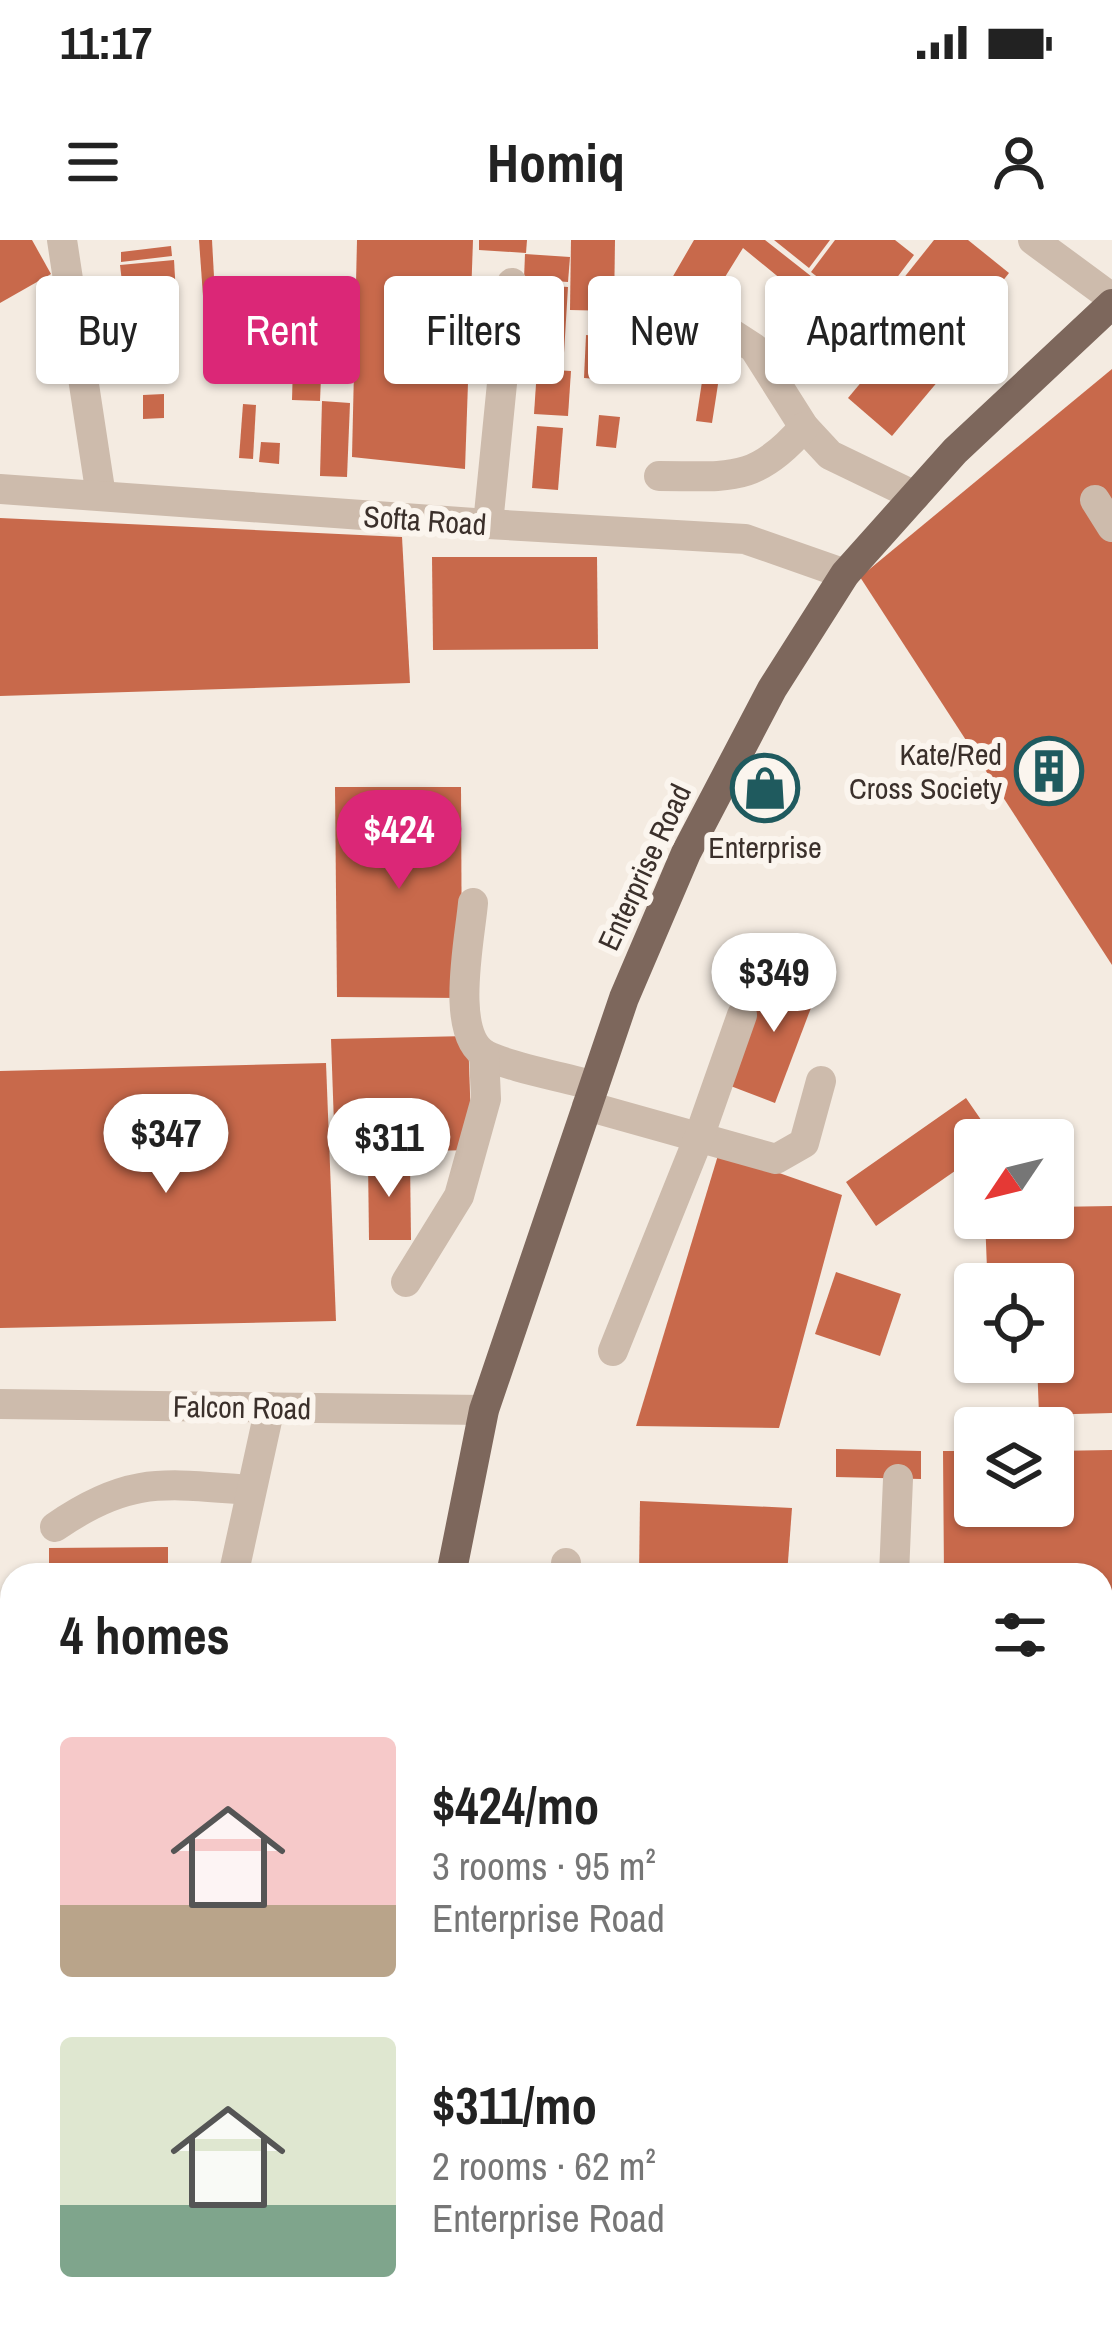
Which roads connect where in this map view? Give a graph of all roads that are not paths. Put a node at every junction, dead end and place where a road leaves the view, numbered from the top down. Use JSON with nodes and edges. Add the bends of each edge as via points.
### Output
{"nodes":[{"id":1,"x":62,"y":240,"type":"edge"},
{"id":2,"x":1033,"y":240,"type":"edge"},
{"id":3,"x":1112,"y":301,"type":"edge"},
{"id":4,"x":741,"y":340,"type":"edge"},
{"id":5,"x":502,"y":384,"type":"edge"},
{"id":6,"x":804,"y":427,"type":"junction"},
{"id":7,"x":659,"y":476,"type":"dead end"},
{"id":8,"x":0,"y":489,"type":"edge"},
{"id":9,"x":101,"y":496,"type":"junction"},
{"id":10,"x":915,"y":496,"type":"junction"},
{"id":11,"x":1094,"y":500,"type":"dead end"},
{"id":12,"x":488,"y":524,"type":"junction"},
{"id":13,"x":1112,"y":527,"type":"edge"},
{"id":14,"x":844,"y":574,"type":"junction"},
{"id":15,"x":473,"y":903,"type":"dead end"},
{"id":16,"x":742,"y":1015,"type":"dead end"},
{"id":17,"x":484,"y":1054,"type":"junction"},
{"id":18,"x":821,"y":1081,"type":"dead end"},
{"id":19,"x":591,"y":1096,"type":"junction"},
{"id":20,"x":699,"y":1138,"type":"junction"},
{"id":21,"x":406,"y":1282,"type":"dead end"},
{"id":22,"x":613,"y":1351,"type":"dead end"},
{"id":23,"x":0,"y":1403,"type":"edge"},
{"id":24,"x":270,"y":1407,"type":"junction"},
{"id":25,"x":484,"y":1410,"type":"junction"},
{"id":26,"x":898,"y":1479,"type":"dead end"},
{"id":27,"x":251,"y":1490,"type":"junction"},
{"id":28,"x":56,"y":1527,"type":"dead end"},
{"id":29,"x":236,"y":1563,"type":"edge"},
{"id":30,"x":453,"y":1563,"type":"edge"},
{"id":31,"x":894,"y":1563,"type":"edge"}],
"edges":[{"from":1,"to":9,"type":"street"},
{"from":2,"to":3,"type":"street"},
{"from":3,"to":10,"type":"main road","name":"Enterprise Road"},
{"from":4,"to":6,"type":"street"},
{"from":5,"to":12,"type":"street"},
{"from":6,"to":7,"type":"street","via":[[783,451],[741,476]]},
{"from":6,"to":10,"type":"street","via":[[830,455]]},
{"from":8,"to":9,"type":"street","name":"Softa Road"},
{"from":9,"to":12,"type":"street","name":"Softa Road"},
{"from":10,"to":14,"type":"main road","name":"Enterprise Road"},
{"from":11,"to":13,"type":"street"},
{"from":12,"to":14,"type":"street","name":"Softa Road","via":[[745,538]]},
{"from":14,"to":19,"type":"main road","name":"Enterprise Road","via":[[772,688],[686,854]]},
{"from":15,"to":17,"type":"street","via":[[464,1016]]},
{"from":16,"to":20,"type":"street"},
{"from":17,"to":19,"type":"street"},
{"from":17,"to":21,"type":"street","via":[[486,1099],[459,1196]]},
{"from":18,"to":20,"type":"street","via":[[804,1143],[776,1159]]},
{"from":19,"to":20,"type":"street"},
{"from":19,"to":25,"type":"main road","name":"Enterprise Road"},
{"from":20,"to":22,"type":"street"},
{"from":23,"to":24,"type":"street","name":"Falcon Road"},
{"from":24,"to":25,"type":"street","name":"Falcon Road"},
{"from":24,"to":27,"type":"street"},
{"from":25,"to":30,"type":"main road","name":"Enterprise Road"},
{"from":26,"to":31,"type":"street"},
{"from":27,"to":28,"type":"street","via":[[148,1483],[99,1498]]},
{"from":27,"to":29,"type":"street"}]}
